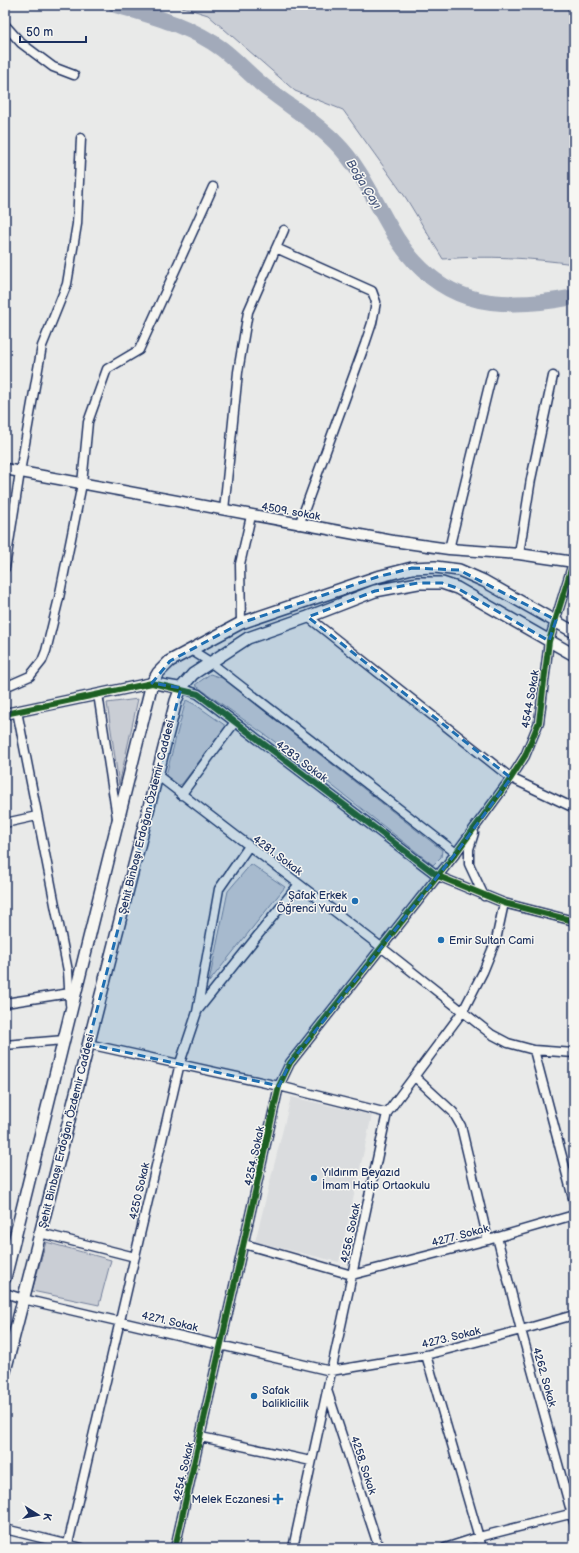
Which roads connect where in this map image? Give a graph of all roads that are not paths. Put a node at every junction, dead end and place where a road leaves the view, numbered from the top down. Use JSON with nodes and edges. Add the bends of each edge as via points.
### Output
{"nodes":[{"id":1,"x":5,"y":25,"type":"edge"},
{"id":2,"x":74,"y":75,"type":"dead end"},
{"id":3,"x":81,"y":138,"type":"dead end"},
{"id":4,"x":213,"y":187,"type":"dead end"},
{"id":5,"x":284,"y":230,"type":"dead end"},
{"id":6,"x":276,"y":248,"type":"junction"},
{"id":7,"x":492,"y":373,"type":"dead end"},
{"id":8,"x":553,"y":376,"type":"dead end"},
{"id":9,"x":5,"y":469,"type":"edge"},
{"id":10,"x":20,"y":472,"type":"junction"},
{"id":11,"x":82,"y":484,"type":"junction"},
{"id":12,"x":224,"y":510,"type":"junction"},
{"id":13,"x":250,"y":516,"type":"junction"},
{"id":14,"x":299,"y":525,"type":"junction"},
{"id":15,"x":449,"y":549,"type":"junction"},
{"id":16,"x":520,"y":554,"type":"junction"},
{"id":17,"x":574,"y":561,"type":"edge"},
{"id":18,"x":5,"y":568,"type":"edge"},
{"id":19,"x":308,"y":617,"type":"junction"},
{"id":20,"x":556,"y":620,"type":"junction"},
{"id":21,"x":242,"y":624,"type":"junction"},
{"id":22,"x":574,"y":632,"type":"edge"},
{"id":23,"x":549,"y":641,"type":"junction"},
{"id":24,"x":191,"y":650,"type":"junction"},
{"id":25,"x":574,"y":655,"type":"edge"},
{"id":26,"x":210,"y":662,"type":"junction"},
{"id":27,"x":152,"y":683,"type":"junction"},
{"id":28,"x":5,"y":687,"type":"edge"},
{"id":29,"x":180,"y":688,"type":"junction"},
{"id":30,"x":98,"y":694,"type":"junction"},
{"id":31,"x":17,"y":711,"type":"junction"},
{"id":32,"x":5,"y":714,"type":"edge"},
{"id":33,"x":235,"y":722,"type":"junction"},
{"id":34,"x":156,"y":775,"type":"junction"},
{"id":35,"x":511,"y":778,"type":"junction"},
{"id":36,"x":181,"y":795,"type":"junction"},
{"id":37,"x":574,"y":808,"type":"edge"},
{"id":38,"x":37,"y":816,"type":"junction"},
{"id":39,"x":5,"y":823,"type":"edge"},
{"id":40,"x":118,"y":823,"type":"junction"},
{"id":41,"x":476,"y":826,"type":"junction"},
{"id":42,"x":249,"y":846,"type":"junction"},
{"id":43,"x":456,"y":854,"type":"junction"},
{"id":44,"x":438,"y":876,"type":"junction"},
{"id":45,"x":299,"y":884,"type":"junction"},
{"id":46,"x":484,"y":896,"type":"junction"},
{"id":47,"x":504,"y":903,"type":"junction"},
{"id":48,"x":574,"y":921,"type":"edge"},
{"id":49,"x":381,"y":947,"type":"junction"},
{"id":50,"x":70,"y":993,"type":"junction"},
{"id":51,"x":5,"y":1003,"type":"edge"},
{"id":52,"x":462,"y":1011,"type":"junction"},
{"id":53,"x":197,"y":1012,"type":"junction"},
{"id":54,"x":70,"y":1014,"type":"junction"},
{"id":55,"x":64,"y":1040,"type":"junction"},
{"id":56,"x":88,"y":1044,"type":"junction"},
{"id":57,"x":5,"y":1045,"type":"edge"},
{"id":58,"x":534,"y":1050,"type":"junction"},
{"id":59,"x":574,"y":1053,"type":"edge"},
{"id":60,"x":180,"y":1063,"type":"junction"},
{"id":61,"x":415,"y":1077,"type":"junction"},
{"id":62,"x":279,"y":1086,"type":"junction"},
{"id":63,"x":387,"y":1113,"type":"junction"},
{"id":64,"x":574,"y":1202,"type":"edge"},
{"id":65,"x":574,"y":1215,"type":"edge"},
{"id":66,"x":40,"y":1233,"type":"junction"},
{"id":67,"x":497,"y":1237,"type":"junction"},
{"id":68,"x":488,"y":1240,"type":"junction"},
{"id":69,"x":244,"y":1244,"type":"junction"},
{"id":70,"x":135,"y":1257,"type":"junction"},
{"id":71,"x":352,"y":1275,"type":"junction"},
{"id":72,"x":5,"y":1278,"type":"edge"},
{"id":73,"x":5,"y":1293,"type":"edge"},
{"id":74,"x":23,"y":1299,"type":"junction"},
{"id":75,"x":574,"y":1315,"type":"edge"},
{"id":76,"x":120,"y":1321,"type":"junction"},
{"id":77,"x":521,"y":1330,"type":"junction"},
{"id":78,"x":221,"y":1345,"type":"junction"},
{"id":79,"x":426,"y":1355,"type":"junction"},
{"id":80,"x":5,"y":1371,"type":"edge"},
{"id":81,"x":331,"y":1371,"type":"junction"},
{"id":82,"x":327,"y":1389,"type":"junction"},
{"id":83,"x":201,"y":1437,"type":"junction"},
{"id":84,"x":312,"y":1461,"type":"junction"},
{"id":85,"x":573,"y":1516,"type":"edge"},
{"id":86,"x":5,"y":1529,"type":"edge"},
{"id":87,"x":480,"y":1537,"type":"junction"},
{"id":88,"x":67,"y":1546,"type":"edge"},
{"id":89,"x":82,"y":1548,"type":"edge"},
{"id":90,"x":175,"y":1548,"type":"edge"},
{"id":91,"x":293,"y":1548,"type":"edge"},
{"id":92,"x":379,"y":1548,"type":"edge"},
{"id":93,"x":445,"y":1548,"type":"edge"},
{"id":94,"x":482,"y":1548,"type":"edge"}],
"edges":[{"from":1,"to":2,"type":"street","via":[[21,43],[53,67]]},
{"from":3,"to":10,"type":"street","via":[[76,224],[67,284],[42,346]]},
{"from":4,"to":11,"type":"street","via":[[139,350],[107,369],[88,422]]},
{"from":5,"to":6,"type":"street"},
{"from":6,"to":12,"type":"street","via":[[248,312],[238,372]]},
{"from":6,"to":14,"type":"street","via":[[372,291],[376,302],[368,337]]},
{"from":7,"to":15,"type":"street"},
{"from":8,"to":16,"type":"street","via":[[531,479]]},
{"from":9,"to":10,"type":"street","name":"4509. sokak"},
{"from":10,"to":11,"type":"street","name":"4509. sokak"},
{"from":10,"to":18,"type":"street"},
{"from":11,"to":12,"type":"street","name":"4509. sokak"},
{"from":11,"to":28,"type":"street","via":[[59,598],[44,656],[30,676]]},
{"from":12,"to":13,"type":"street","name":"4509. sokak"},
{"from":13,"to":14,"type":"street","name":"4509. sokak"},
{"from":13,"to":21,"type":"street","via":[[240,564]]},
{"from":14,"to":15,"type":"street","name":"4509. sokak"},
{"from":15,"to":16,"type":"street","name":"4509. sokak"},
{"from":16,"to":17,"type":"street","name":"4509. sokak"},
{"from":17,"to":20,"type":"street","name":"4544 Sokak"},
{"from":19,"to":23,"type":"main road","name":"Şehit Binbaşı Erdoğan Özdemir Caddesi","via":[[375,591],[418,583],[442,583],[457,588]]},
{"from":19,"to":26,"type":"main road","name":"Şehit Binbaşı Erdoğan Özdemir Caddesi","via":[[248,638]]},
{"from":19,"to":35,"type":"street"},
{"from":20,"to":21,"type":"main road","via":[[459,570],[435,567],[412,568],[377,577]]},
{"from":20,"to":22,"type":"main road"},
{"from":20,"to":23,"type":"street","name":"4544 Sokak"},
{"from":21,"to":24,"type":"main road"},
{"from":23,"to":25,"type":"main road","name":"Şehit Binbaşı Erdoğan Özdemir Caddesi"},
{"from":23,"to":35,"type":"street","name":"4544 Sokak","via":[[539,722],[525,756]]},
{"from":24,"to":26,"type":"street"},
{"from":24,"to":27,"type":"main road","via":[[170,661]]},
{"from":26,"to":29,"type":"main road","name":"Şehit Binbaşı Erdoğan Özdemir Caddesi","via":[[193,674]]},
{"from":26,"to":43,"type":"street"},
{"from":27,"to":29,"type":"street","name":"4283. Sokak"},
{"from":27,"to":30,"type":"street","name":"4283. Sokak"},
{"from":27,"to":40,"type":"main road"},
{"from":29,"to":33,"type":"street","name":"4283. Sokak","via":[[198,694]]},
{"from":29,"to":34,"type":"main road","name":"Şehit Binbaşı Erdoğan Özdemir Caddesi"},
{"from":30,"to":31,"type":"street","name":"4283. Sokak"},
{"from":30,"to":40,"type":"street"},
{"from":31,"to":32,"type":"street","name":"4283. Sokak"},
{"from":31,"to":38,"type":"street"},
{"from":33,"to":36,"type":"street"},
{"from":33,"to":44,"type":"street","name":"4283. Sokak"},
{"from":34,"to":36,"type":"street","name":"4281. Sokak"},
{"from":34,"to":56,"type":"main road","name":"Şehit Binbaşı Erdoğan Özdemir Caddesi"},
{"from":35,"to":37,"type":"street"},
{"from":35,"to":41,"type":"street","name":"4544 Sokak"},
{"from":36,"to":42,"type":"street","name":"4281. Sokak"},
{"from":38,"to":39,"type":"street"},
{"from":38,"to":50,"type":"street","via":[[68,971]]},
{"from":40,"to":54,"type":"main road"},
{"from":41,"to":43,"type":"street","name":"4254. Sokak"},
{"from":41,"to":46,"type":"street","via":[[469,864]]},
{"from":42,"to":45,"type":"street","name":"4281. Sokak"},
{"from":42,"to":53,"type":"street","name":"4250 Sokak","via":[[219,890]]},
{"from":43,"to":44,"type":"street","name":"4254. Sokak"},
{"from":44,"to":46,"type":"street","name":"4283. Sokak"},
{"from":44,"to":49,"type":"street","name":"4254. Sokak"},
{"from":45,"to":49,"type":"street","name":"4281. Sokak"},
{"from":45,"to":53,"type":"street"},
{"from":46,"to":47,"type":"street","name":"4283. Sokak"},
{"from":47,"to":48,"type":"street","name":"4283. Sokak"},
{"from":47,"to":52,"type":"street","name":"4256. Sokak","via":[[496,940],[483,972]]},
{"from":49,"to":52,"type":"street","name":"4281. Sokak"},
{"from":49,"to":62,"type":"street","name":"4254. Sokak","via":[[290,1063]]},
{"from":50,"to":51,"type":"street"},
{"from":50,"to":54,"type":"street"},
{"from":52,"to":58,"type":"street","name":"4281. Sokak","via":[[491,1034],[508,1043]]},
{"from":52,"to":61,"type":"street","name":"4256. Sokak"},
{"from":53,"to":60,"type":"street","name":"4250 Sokak"},
{"from":54,"to":55,"type":"main road"},
{"from":55,"to":57,"type":"street"},
{"from":55,"to":72,"type":"main road"},
{"from":56,"to":60,"type":"street"},
{"from":56,"to":66,"type":"main road","name":"Şehit Binbaşı Erdoğan Özdemir Caddesi"},
{"from":58,"to":59,"type":"street","name":"4281. Sokak"},
{"from":58,"to":64,"type":"street"},
{"from":60,"to":62,"type":"street"},
{"from":60,"to":70,"type":"street","name":"4250 Sokak"},
{"from":61,"to":63,"type":"street","name":"4256. Sokak"},
{"from":61,"to":68,"type":"street","via":[[453,1112],[461,1126]]},
{"from":62,"to":63,"type":"street"},
{"from":62,"to":69,"type":"street","name":"4254. Sokak"},
{"from":63,"to":71,"type":"street","name":"4256. Sokak"},
{"from":65,"to":67,"type":"street","name":"4277. Sokak"},
{"from":66,"to":70,"type":"street"},
{"from":66,"to":74,"type":"main road","name":"Şehit Binbaşı Erdoğan Özdemir Caddesi"},
{"from":67,"to":68,"type":"street","name":"4277. Sokak"},
{"from":67,"to":77,"type":"street","name":"4262. Sokak"},
{"from":68,"to":71,"type":"street","name":"4277. Sokak"},
{"from":69,"to":71,"type":"street"},
{"from":69,"to":78,"type":"street","name":"4254. Sokak"},
{"from":70,"to":76,"type":"street","name":"4250 Sokak"},
{"from":71,"to":81,"type":"street","name":"4256. Sokak"},
{"from":73,"to":74,"type":"street","name":"4271. Sokak"},
{"from":74,"to":76,"type":"street","name":"4271. Sokak"},
{"from":74,"to":80,"type":"main road","name":"Şehit Binbaşı Erdoğan Özdemir Caddesi"},
{"from":75,"to":77,"type":"street","name":"4273. Sokak"},
{"from":76,"to":78,"type":"street","name":"4271. Sokak"},
{"from":76,"to":88,"type":"street","name":"4250 Sokak"},
{"from":77,"to":79,"type":"street","name":"4273. Sokak"},
{"from":77,"to":85,"type":"street","name":"4262. Sokak"},
{"from":78,"to":81,"type":"street","name":"4271. Sokak"},
{"from":78,"to":83,"type":"street","name":"4254. Sokak"},
{"from":79,"to":81,"type":"street","name":"4273. Sokak"},
{"from":79,"to":87,"type":"street"},
{"from":81,"to":82,"type":"street","name":"4256. Sokak"},
{"from":82,"to":84,"type":"street","name":"4256. Sokak"},
{"from":82,"to":92,"type":"street","name":"4258. Sokak"},
{"from":83,"to":84,"type":"street"},
{"from":83,"to":90,"type":"street","name":"4254. Sokak"},
{"from":84,"to":91,"type":"street","name":"4256. Sokak"},
{"from":85,"to":87,"type":"street"},
{"from":86,"to":88,"type":"street"},
{"from":87,"to":93,"type":"street"},
{"from":87,"to":94,"type":"street"},
{"from":88,"to":89,"type":"street"}]}
